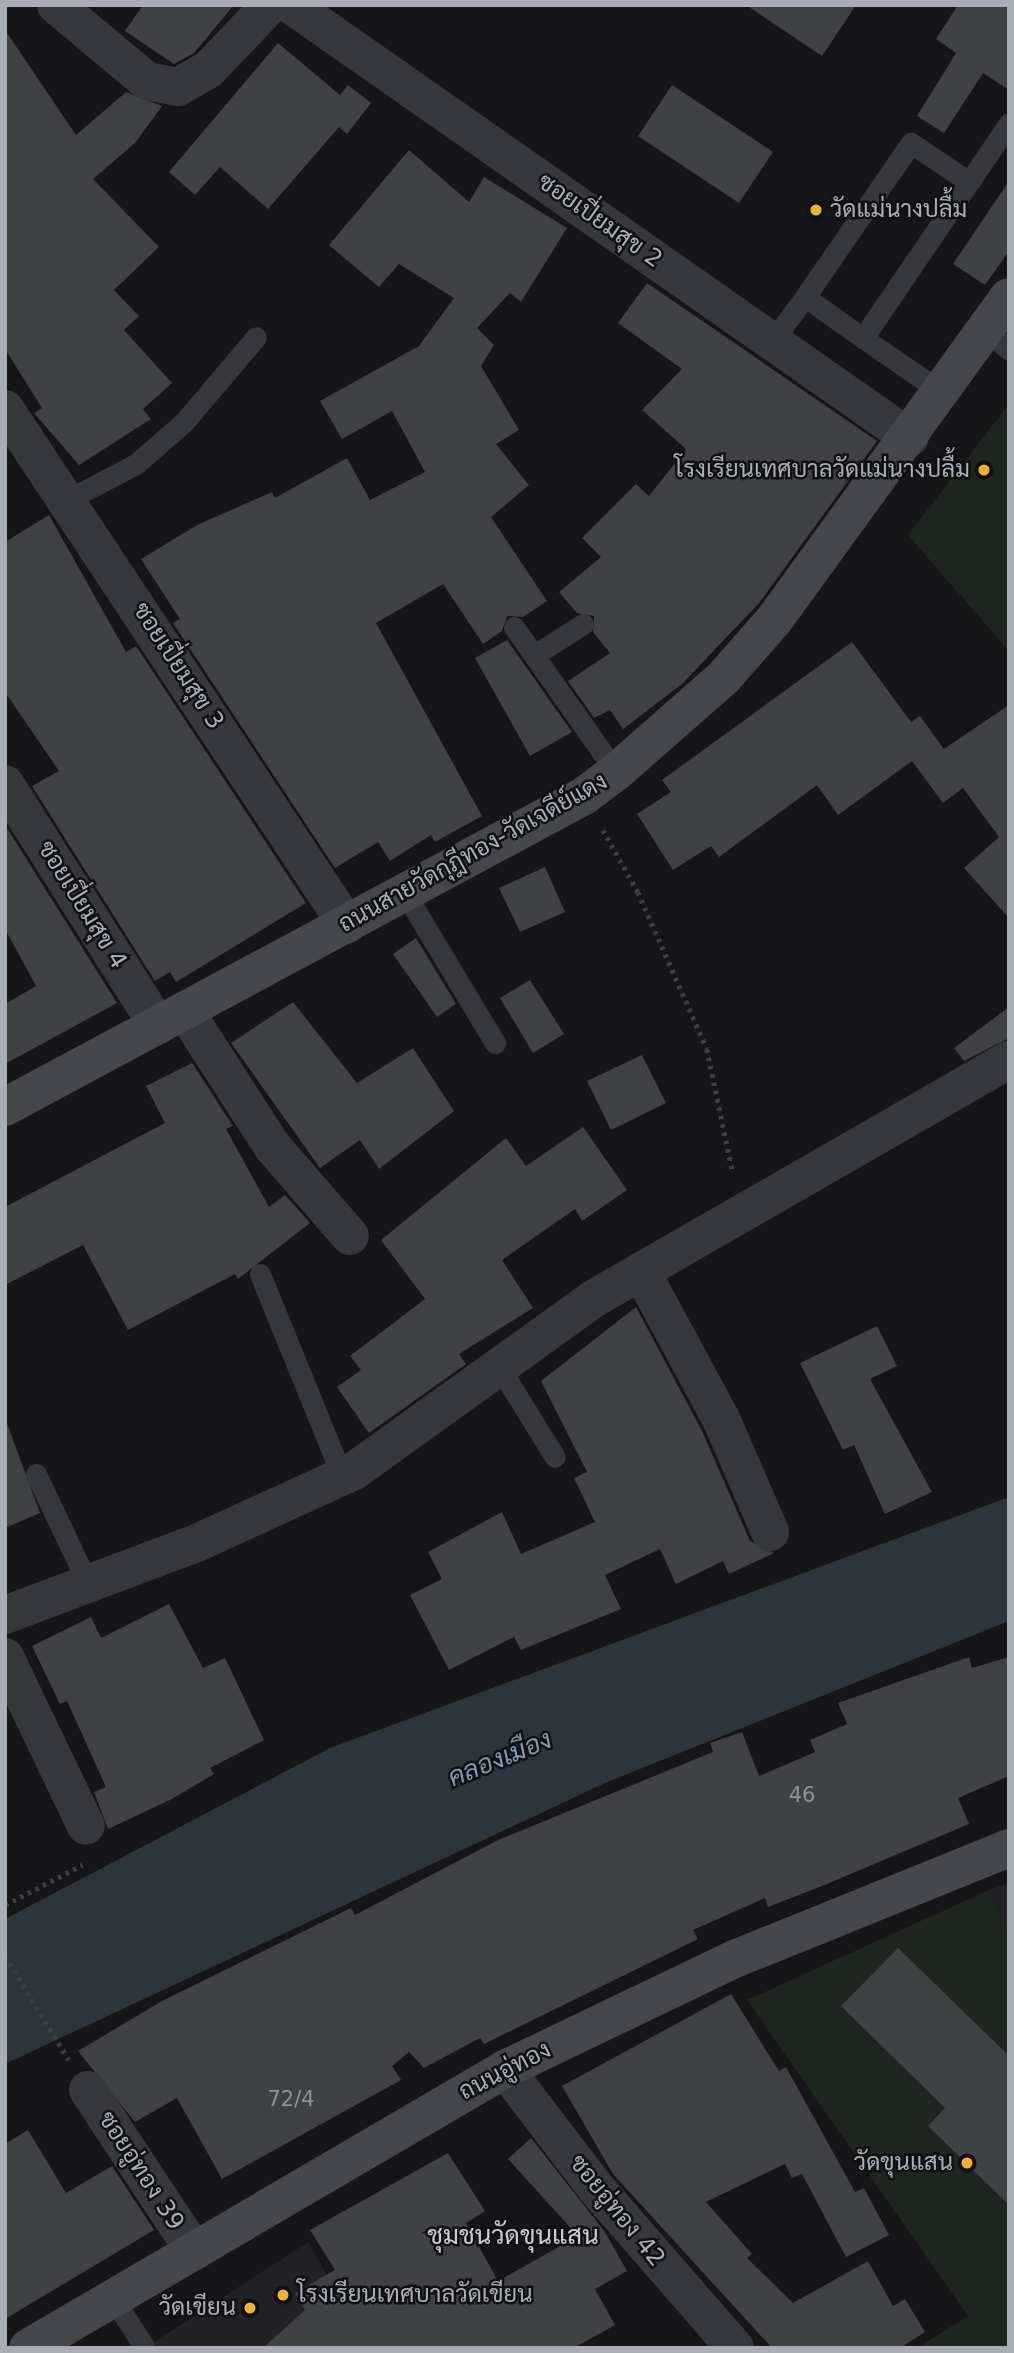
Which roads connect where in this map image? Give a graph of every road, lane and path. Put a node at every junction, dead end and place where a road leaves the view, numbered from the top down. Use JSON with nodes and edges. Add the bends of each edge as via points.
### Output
{"nodes":[{"id":1,"x":56,"y":5,"type":"edge"},
{"id":2,"x":270,"y":5,"type":"edge"},
{"id":3,"x":291,"y":5,"type":"edge"},
{"id":4,"x":1009,"y":123,"type":"edge"},
{"id":5,"x":969,"y":182,"type":"junction"},
{"id":6,"x":805,"y":297,"type":"junction"},
{"id":7,"x":1009,"y":297,"type":"edge"},
{"id":8,"x":256,"y":337,"type":"dead end"},
{"id":9,"x":863,"y":338,"type":"junction"},
{"id":10,"x":997,"y":340,"type":"edge"},
{"id":11,"x":772,"y":341,"type":"junction"},
{"id":12,"x":943,"y":393,"type":"junction"},
{"id":13,"x":5,"y":410,"type":"edge"},
{"id":14,"x":910,"y":438,"type":"junction"},
{"id":15,"x":67,"y":500,"type":"junction"},
{"id":16,"x":583,"y":624,"type":"dead end"},
{"id":17,"x":514,"y":627,"type":"dead end"},
{"id":18,"x":534,"y":655,"type":"junction"},
{"id":19,"x":617,"y":772,"type":"junction"},
{"id":20,"x":5,"y":784,"type":"edge"},
{"id":21,"x":584,"y":796,"type":"junction"},
{"id":22,"x":405,"y":893,"type":"junction"},
{"id":23,"x":346,"y":925,"type":"junction"},
{"id":24,"x":171,"y":1019,"type":"junction"},
{"id":25,"x":495,"y":1043,"type":"dead end"},
{"id":26,"x":1009,"y":1060,"type":"edge"},
{"id":27,"x":5,"y":1107,"type":"edge"},
{"id":28,"x":745,"y":1210,"type":"junction"},
{"id":29,"x":350,"y":1236,"type":"dead end"},
{"id":30,"x":641,"y":1270,"type":"junction"},
{"id":31,"x":260,"y":1274,"type":"dead end"},
{"id":32,"x":501,"y":1370,"type":"junction"},
{"id":33,"x":555,"y":1457,"type":"dead end"},
{"id":34,"x":36,"y":1474,"type":"dead end"},
{"id":35,"x":342,"y":1476,"type":"junction"},
{"id":36,"x":769,"y":1532,"type":"dead end"},
{"id":37,"x":88,"y":1584,"type":"junction"},
{"id":38,"x":5,"y":1615,"type":"edge"},
{"id":39,"x":5,"y":1657,"type":"edge"},
{"id":40,"x":86,"y":1826,"type":"joint"},
{"id":41,"x":1009,"y":1848,"type":"edge"},
{"id":42,"x":5,"y":1905,"type":"edge"},
{"id":43,"x":5,"y":1956,"type":"edge"},
{"id":44,"x":505,"y":2069,"type":"junction"},
{"id":45,"x":88,"y":2090,"type":"joint"},
{"id":46,"x":194,"y":2251,"type":"junction"},
{"id":47,"x":113,"y":2298,"type":"junction"},
{"id":48,"x":28,"y":2348,"type":"edge"},
{"id":49,"x":145,"y":2348,"type":"edge"},
{"id":50,"x":735,"y":2348,"type":"edge"}],
"edges":[{"from":1,"to":2,"type":"street","via":[[147,81],[178,87],[208,70]]},
{"from":3,"to":11,"type":"street","name":"ซอยเปี่ยมสุข 2"},
{"from":4,"to":5,"type":"lane"},
{"from":5,"to":6,"type":"lane","via":[[911,143]]},
{"from":5,"to":9,"type":"lane"},
{"from":6,"to":9,"type":"lane"},
{"from":6,"to":11,"type":"lane"},
{"from":7,"to":10,"type":"main road","name":"ถนนสายวัดกุฎีทอง-วัดเจดีย์แดง"},
{"from":8,"to":15,"type":"lane","via":[[184,422],[136,464]]},
{"from":9,"to":12,"type":"lane"},
{"from":10,"to":12,"type":"main road","name":"ถนนสายวัดกุฎีทอง-วัดเจดีย์แดง"},
{"from":11,"to":14,"type":"street","name":"ซอยเปี่ยมสุข 2"},
{"from":12,"to":14,"type":"main road","name":"ถนนสายวัดกุฎีทอง-วัดเจดีย์แดง"},
{"from":13,"to":15,"type":"street","name":"ซอยเปี่ยมสุข 3"},
{"from":14,"to":19,"type":"main road","name":"ถนนสายวัดกุฎีทอง-วัดเจดีย์แดง","via":[[774,620],[724,677]]},
{"from":15,"to":23,"type":"street","name":"ซอยเปี่ยมสุข 3"},
{"from":16,"to":18,"type":"lane"},
{"from":17,"to":18,"type":"lane"},
{"from":18,"to":19,"type":"lane"},
{"from":19,"to":21,"type":"main road","name":"ถนนสายวัดกุฎีทอง-วัดเจดีย์แดง"},
{"from":20,"to":24,"type":"street","name":"ซอยเปี่ยมสุข 4"},
{"from":21,"to":22,"type":"main road","name":"ถนนสายวัดกุฎีทอง-วัดเจดีย์แดง"},
{"from":21,"to":28,"type":"path","via":[[638,891],[707,1049],[719,1129]]},
{"from":22,"to":23,"type":"main road","name":"ถนนสายวัดกุฎีทอง-วัดเจดีย์แดง"},
{"from":22,"to":25,"type":"lane"},
{"from":23,"to":24,"type":"main road","name":"ถนนสายวัดกุฎีทอง-วัดเจดีย์แดง"},
{"from":24,"to":27,"type":"main road","name":"ถนนสายวัดกุฎีทอง-วัดเจดีย์แดง"},
{"from":24,"to":29,"type":"street","name":"ซอยเปี่ยมสุข 4"},
{"from":26,"to":28,"type":"street"},
{"from":28,"to":30,"type":"street"},
{"from":30,"to":32,"type":"street"},
{"from":30,"to":36,"type":"street","via":[[722,1422]]},
{"from":31,"to":35,"type":"lane"},
{"from":32,"to":33,"type":"lane"},
{"from":32,"to":35,"type":"street"},
{"from":34,"to":37,"type":"lane"},
{"from":35,"to":37,"type":"street","via":[[199,1542]]},
{"from":37,"to":38,"type":"street"},
{"from":39,"to":40,"type":"street"},
{"from":40,"to":42,"type":"path","via":[[101,1855]]},
{"from":41,"to":44,"type":"main road","name":"ถนนอู่ทอง","via":[[737,1958]]},
{"from":43,"to":45,"type":"path"},
{"from":44,"to":46,"type":"main road","name":"ถนนอู่ทอง"},
{"from":44,"to":50,"type":"street","name":"ซอยอู่ทอง 42","via":[[596,2189]]},
{"from":45,"to":46,"type":"street","name":"ซอยอู่ทอง 39"},
{"from":46,"to":47,"type":"main road","name":"ถนนอู่ทอง"},
{"from":47,"to":48,"type":"main road","name":"ถนนอู่ทอง"},
{"from":47,"to":49,"type":"lane"}]}
